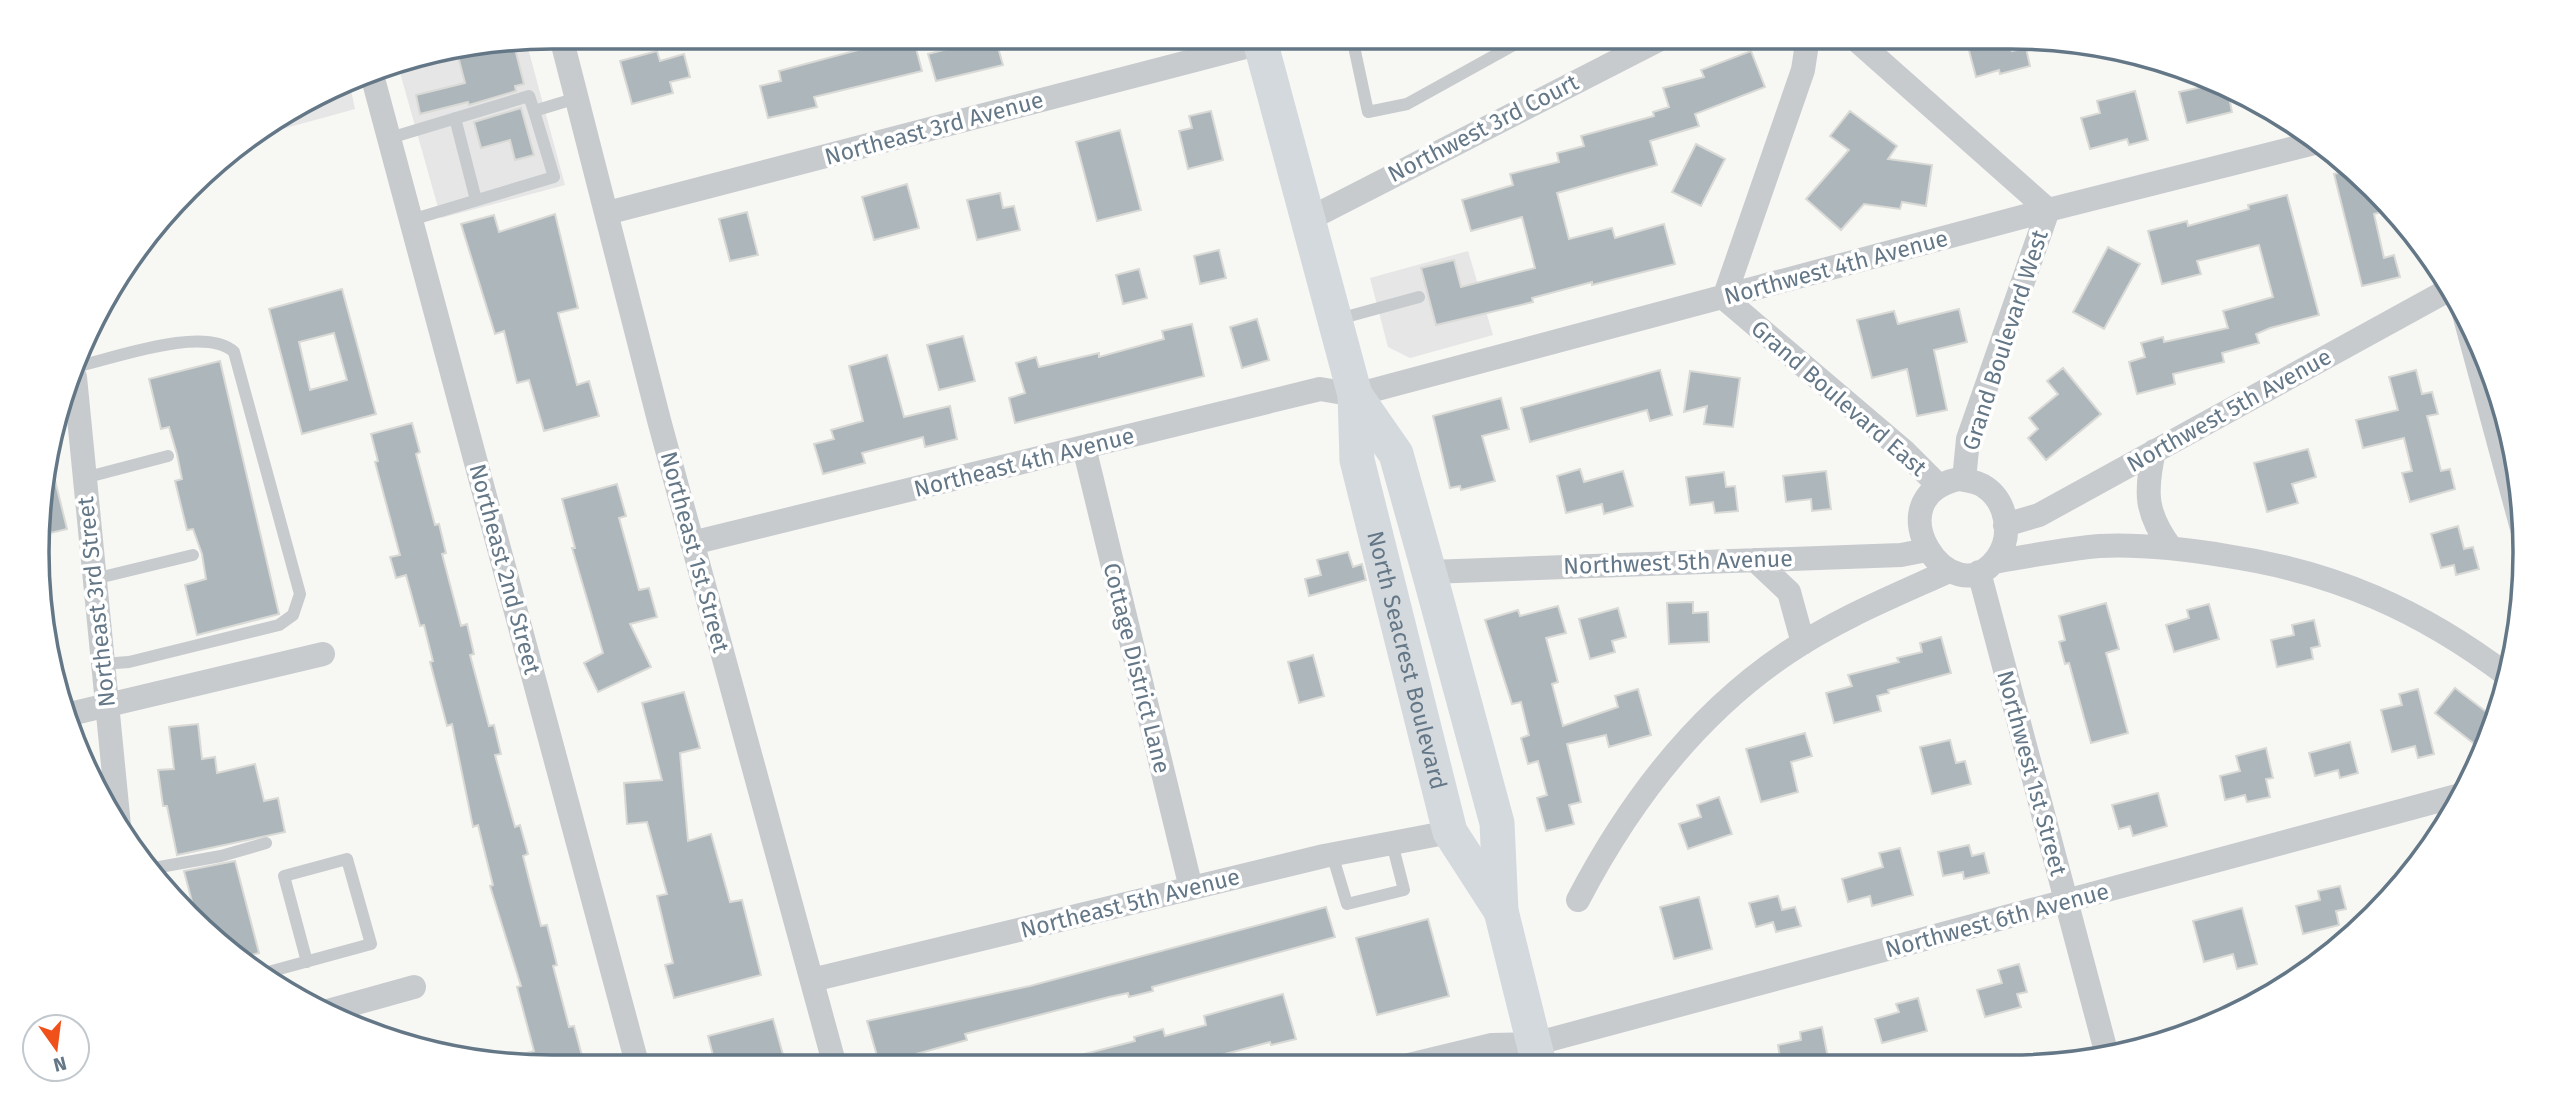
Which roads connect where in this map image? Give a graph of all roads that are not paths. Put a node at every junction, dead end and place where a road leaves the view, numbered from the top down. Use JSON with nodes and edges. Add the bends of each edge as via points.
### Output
{"nodes":[{"id":1,"x":567,"y":49,"type":"edge"},
{"id":2,"x":1226,"y":49,"type":"edge"},
{"id":3,"x":1262,"y":49,"type":"edge"},
{"id":4,"x":1355,"y":49,"type":"edge"},
{"id":5,"x":1506,"y":49,"type":"edge"},
{"id":6,"x":1641,"y":49,"type":"edge"},
{"id":7,"x":1806,"y":49,"type":"edge"},
{"id":8,"x":1867,"y":49,"type":"edge"},
{"id":9,"x":374,"y":82,"type":"edge"},
{"id":10,"x":577,"y":98,"type":"junction"},
{"id":11,"x":534,"y":111,"type":"junction"},
{"id":12,"x":455,"y":118,"type":"junction"},
{"id":13,"x":390,"y":138,"type":"junction"},
{"id":14,"x":2305,"y":145,"type":"edge"},
{"id":15,"x":476,"y":200,"type":"junction"},
{"id":16,"x":2048,"y":210,"type":"junction"},
{"id":17,"x":607,"y":214,"type":"junction"},
{"id":18,"x":411,"y":220,"type":"junction"},
{"id":19,"x":1307,"y":220,"type":"junction"},
{"id":20,"x":2442,"y":294,"type":"edge"},
{"id":21,"x":1419,"y":297,"type":"dead end"},
{"id":22,"x":1724,"y":298,"type":"junction"},
{"id":23,"x":1335,"y":320,"type":"junction"},
{"id":24,"x":85,"y":364,"type":"edge"},
{"id":25,"x":2481,"y":375,"type":"edge"},
{"id":26,"x":76,"y":390,"type":"edge"},
{"id":27,"x":1355,"y":395,"type":"junction"},
{"id":28,"x":1083,"y":447,"type":"junction"},
{"id":29,"x":2154,"y":451,"type":"junction"},
{"id":30,"x":168,"y":456,"type":"dead end"},
{"id":31,"x":2506,"y":468,"type":"edge"},
{"id":32,"x":84,"y":478,"type":"junction"},
{"id":33,"x":1964,"y":480,"type":"junction"},
{"id":34,"x":1939,"y":486,"type":"junction"},
{"id":35,"x":2005,"y":525,"type":"junction"},
{"id":36,"x":692,"y":543,"type":"junction"},
{"id":37,"x":2171,"y":548,"type":"junction"},
{"id":38,"x":1927,"y":550,"type":"junction"},
{"id":39,"x":193,"y":555,"type":"dead end"},
{"id":40,"x":1755,"y":560,"type":"junction"},
{"id":41,"x":1987,"y":567,"type":"junction"},
{"id":42,"x":1949,"y":571,"type":"junction"},
{"id":43,"x":1429,"y":572,"type":"junction"},
{"id":44,"x":94,"y":579,"type":"junction"},
{"id":45,"x":1803,"y":643,"type":"junction"},
{"id":46,"x":323,"y":654,"type":"dead end"},
{"id":47,"x":102,"y":664,"type":"junction"},
{"id":48,"x":2499,"y":670,"type":"edge"},
{"id":49,"x":106,"y":705,"type":"junction"},
{"id":50,"x":76,"y":713,"type":"edge"},
{"id":51,"x":2449,"y":798,"type":"edge"},
{"id":52,"x":117,"y":805,"type":"edge"},
{"id":53,"x":1450,"y":832,"type":"junction"},
{"id":54,"x":266,"y":843,"type":"dead end"},
{"id":55,"x":1392,"y":843,"type":"junction"},
{"id":56,"x":1332,"y":854,"type":"junction"},
{"id":57,"x":160,"y":867,"type":"edge"},
{"id":58,"x":1191,"y":888,"type":"junction"},
{"id":59,"x":1578,"y":900,"type":"dead end"},
{"id":60,"x":2066,"y":902,"type":"junction"},
{"id":61,"x":1501,"y":911,"type":"junction"},
{"id":62,"x":307,"y":962,"type":"junction"},
{"id":63,"x":274,"y":971,"type":"edge"},
{"id":64,"x":812,"y":980,"type":"junction"},
{"id":65,"x":414,"y":987,"type":"dead end"},
{"id":66,"x":340,"y":1008,"type":"edge"},
{"id":67,"x":2104,"y":1046,"type":"edge"},
{"id":68,"x":1537,"y":1054,"type":"edge"},
{"id":69,"x":635,"y":1055,"type":"edge"},
{"id":70,"x":832,"y":1055,"type":"edge"},
{"id":71,"x":1450,"y":1055,"type":"edge"}],
"edges":[{"from":1,"to":10,"type":"street","name":"Northeast 1st Street"},
{"from":2,"to":17,"type":"street","name":"Northeast 3rd Avenue"},
{"from":3,"to":19,"type":"street","name":"North Seacrest Boulevard"},
{"from":4,"to":5,"type":"lane","via":[[1368,112],[1407,104]]},
{"from":6,"to":19,"type":"street","name":"Northwest 3rd Court"},
{"from":7,"to":22,"type":"street","via":[[1803,70]]},
{"from":8,"to":16,"type":"street","name":"Grand Boulevard West"},
{"from":9,"to":13,"type":"street","name":"Northeast 2nd Street"},
{"from":10,"to":11,"type":"lane"},
{"from":10,"to":17,"type":"street","name":"Northeast 1st Street"},
{"from":11,"to":12,"type":"lane","via":[[529,96]]},
{"from":11,"to":15,"type":"lane","via":[[554,177]]},
{"from":12,"to":13,"type":"lane"},
{"from":12,"to":15,"type":"lane"},
{"from":13,"to":18,"type":"street","name":"Northeast 2nd Street"},
{"from":14,"to":16,"type":"street","name":"Northwest 4th Avenue"},
{"from":15,"to":18,"type":"lane"},
{"from":16,"to":22,"type":"street","name":"Northwest 4th Avenue"},
{"from":16,"to":33,"type":"street","name":"Grand Boulevard West","via":[[1968,439]]},
{"from":17,"to":36,"type":"street","name":"Northeast 1st Street"},
{"from":18,"to":69,"type":"street","name":"Northeast 2nd Street"},
{"from":19,"to":23,"type":"street","name":"North Seacrest Boulevard"},
{"from":20,"to":29,"type":"street","name":"Northwest 5th Avenue"},
{"from":21,"to":23,"type":"lane"},
{"from":22,"to":27,"type":"street","name":"Northwest 4th Avenue"},
{"from":22,"to":34,"type":"street","name":"Grand Boulevard East"},
{"from":23,"to":27,"type":"street","name":"North Seacrest Boulevard"},
{"from":24,"to":47,"type":"lane","via":[[184,342],[216,342],[234,352],[300,594],[293,615],[279,625],[129,662]]},
{"from":25,"to":31,"type":"street"},
{"from":26,"to":32,"type":"street","name":"Northeast 3rd Street"},
{"from":27,"to":28,"type":"street","name":"Northeast 4th Avenue","via":[[1320,389]]},
{"from":27,"to":43,"type":"street","name":"North Seacrest Boulevard","via":[[1396,454]]},
{"from":27,"to":53,"type":"street","name":"North Seacrest Boulevard","via":[[1356,460]]},
{"from":28,"to":36,"type":"street","name":"Northeast 4th Avenue"},
{"from":28,"to":58,"type":"street","name":"Cottage District Lane"},
{"from":29,"to":35,"type":"street","name":"Northwest 5th Avenue","via":[[2039,515]]},
{"from":29,"to":37,"type":"street","via":[[2148,504],[2156,528]]},
{"from":30,"to":32,"type":"lane"},
{"from":32,"to":44,"type":"street","name":"Northeast 3rd Street"},
{"from":33,"to":34,"type":"street"},
{"from":33,"to":35,"type":"street","via":[[1976,482],[1997,498]]},
{"from":34,"to":38,"type":"street","via":[[1922,511],[1921,532]]},
{"from":35,"to":41,"type":"street","via":[[2002,550]]},
{"from":36,"to":64,"type":"street","name":"Northeast 1st Street"},
{"from":37,"to":41,"type":"street","via":[[2101,546]]},
{"from":37,"to":48,"type":"street","via":[[2301,569],[2382,599]]},
{"from":38,"to":40,"type":"street","name":"Northwest 5th Avenue"},
{"from":38,"to":42,"type":"street"},
{"from":39,"to":44,"type":"lane"},
{"from":40,"to":43,"type":"street","name":"Northwest 5th Avenue"},
{"from":40,"to":45,"type":"street","via":[[1789,592]]},
{"from":41,"to":42,"type":"street","via":[[1965,574]]},
{"from":41,"to":60,"type":"street","name":"Northwest 1st Street"},
{"from":42,"to":45,"type":"street"},
{"from":43,"to":61,"type":"street","name":"North Seacrest Boulevard","via":[[1497,823]]},
{"from":44,"to":47,"type":"street","name":"Northeast 3rd Street"},
{"from":45,"to":59,"type":"street","via":[[1752,679],[1686,741],[1631,810]]},
{"from":46,"to":49,"type":"street"},
{"from":47,"to":49,"type":"street","name":"Northeast 3rd Street"},
{"from":49,"to":50,"type":"street"},
{"from":49,"to":52,"type":"street","name":"Northeast 3rd Street"},
{"from":51,"to":60,"type":"street","name":"Northwest 6th Avenue"},
{"from":53,"to":55,"type":"street","name":"Northeast 5th Avenue"},
{"from":53,"to":61,"type":"street","name":"North Seacrest Boulevard"},
{"from":54,"to":57,"type":"lane"},
{"from":55,"to":56,"type":"street","name":"Northeast 5th Avenue"},
{"from":55,"to":56,"type":"lane","via":[[1404,890],[1347,904]]},
{"from":56,"to":58,"type":"street","name":"Northeast 5th Avenue"},
{"from":58,"to":64,"type":"street","name":"Northeast 5th Avenue"},
{"from":60,"to":67,"type":"street","name":"Northwest 1st Street"},
{"from":60,"to":68,"type":"street","name":"Northwest 6th Avenue"},
{"from":61,"to":68,"type":"street","name":"North Seacrest Boulevard"},
{"from":62,"to":62,"type":"lane","via":[[371,944],[347,859],[284,876]]},
{"from":62,"to":63,"type":"lane"},
{"from":64,"to":70,"type":"street","name":"Northeast 1st Street"},
{"from":65,"to":66,"type":"street"},
{"from":68,"to":71,"type":"street","name":"Northwest 6th Avenue","via":[[1492,1045]]}]}
